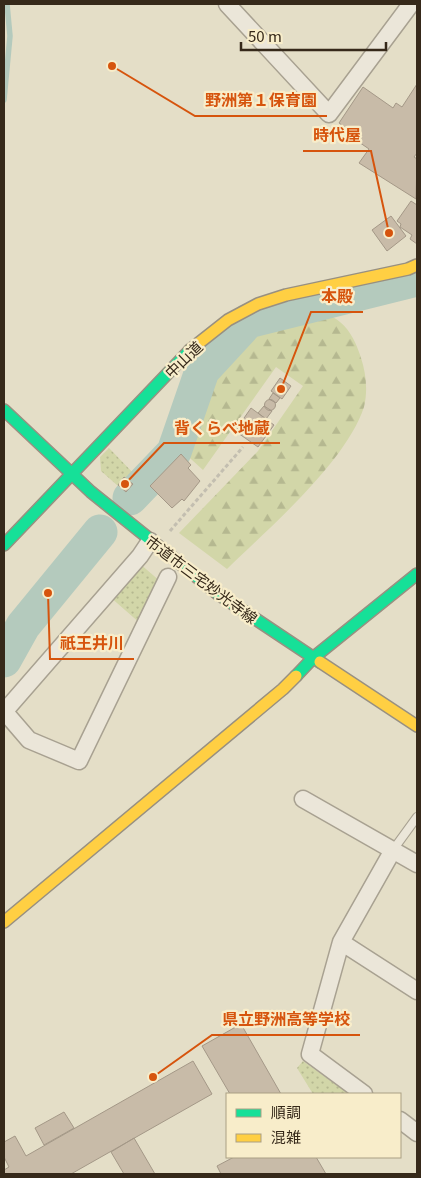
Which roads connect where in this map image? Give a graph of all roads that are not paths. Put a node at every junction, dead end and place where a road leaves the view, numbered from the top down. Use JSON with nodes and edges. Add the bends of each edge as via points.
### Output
{"nodes":[{"id":1,"x":228,"y":4,"type":"edge"},
{"id":2,"x":411,"y":4,"type":"edge"},
{"id":3,"x":417,"y":264,"type":"edge"},
{"id":4,"x":4,"y":410,"type":"edge"},
{"id":5,"x":73,"y":474,"type":"junction"},
{"id":6,"x":150,"y":541,"type":"junction"},
{"id":7,"x":4,"y":546,"type":"edge"},
{"id":8,"x":417,"y":574,"type":"edge"},
{"id":9,"x":168,"y":576,"type":"dead end"},
{"id":10,"x":313,"y":658,"type":"junction"},
{"id":11,"x":4,"y":711,"type":"edge"},
{"id":12,"x":417,"y":726,"type":"edge"},
{"id":13,"x":303,"y":799,"type":"dead end"},
{"id":14,"x":417,"y":817,"type":"edge"},
{"id":15,"x":393,"y":850,"type":"junction"},
{"id":16,"x":417,"y":864,"type":"edge"},
{"id":17,"x":4,"y":922,"type":"edge"},
{"id":18,"x":341,"y":942,"type":"junction"},
{"id":19,"x":417,"y":991,"type":"edge"},
{"id":20,"x":363,"y":1093,"type":"edge"},
{"id":21,"x":401,"y":1121,"type":"edge"},
{"id":22,"x":417,"y":1133,"type":"edge"}],
"edges":[{"from":1,"to":2,"type":"street","via":[[329,114]]},
{"from":3,"to":5,"type":"street","name":"中山道","via":[[408,269],[286,295],[258,304],[228,320],[188,351]]},
{"from":4,"to":5,"type":"street","name":"市道市三宅妙光寺線"},
{"from":5,"to":6,"type":"street","name":"市道市三宅妙光寺線"},
{"from":5,"to":7,"type":"street","name":"中山道"},
{"from":6,"to":10,"type":"street","name":"市道市三宅妙光寺線","via":[[218,594]]},
{"from":6,"to":11,"type":"street"},
{"from":8,"to":10,"type":"street"},
{"from":9,"to":11,"type":"street","via":[[79,761],[29,740]]},
{"from":10,"to":12,"type":"street","name":"市道市三宅妙光寺線"},
{"from":10,"to":17,"type":"street","via":[[283,689]]},
{"from":13,"to":15,"type":"street"},
{"from":14,"to":15,"type":"lane"},
{"from":15,"to":16,"type":"street"},
{"from":15,"to":18,"type":"street"},
{"from":18,"to":19,"type":"street"},
{"from":18,"to":20,"type":"street","via":[[310,1054]]},
{"from":21,"to":22,"type":"street"}]}
